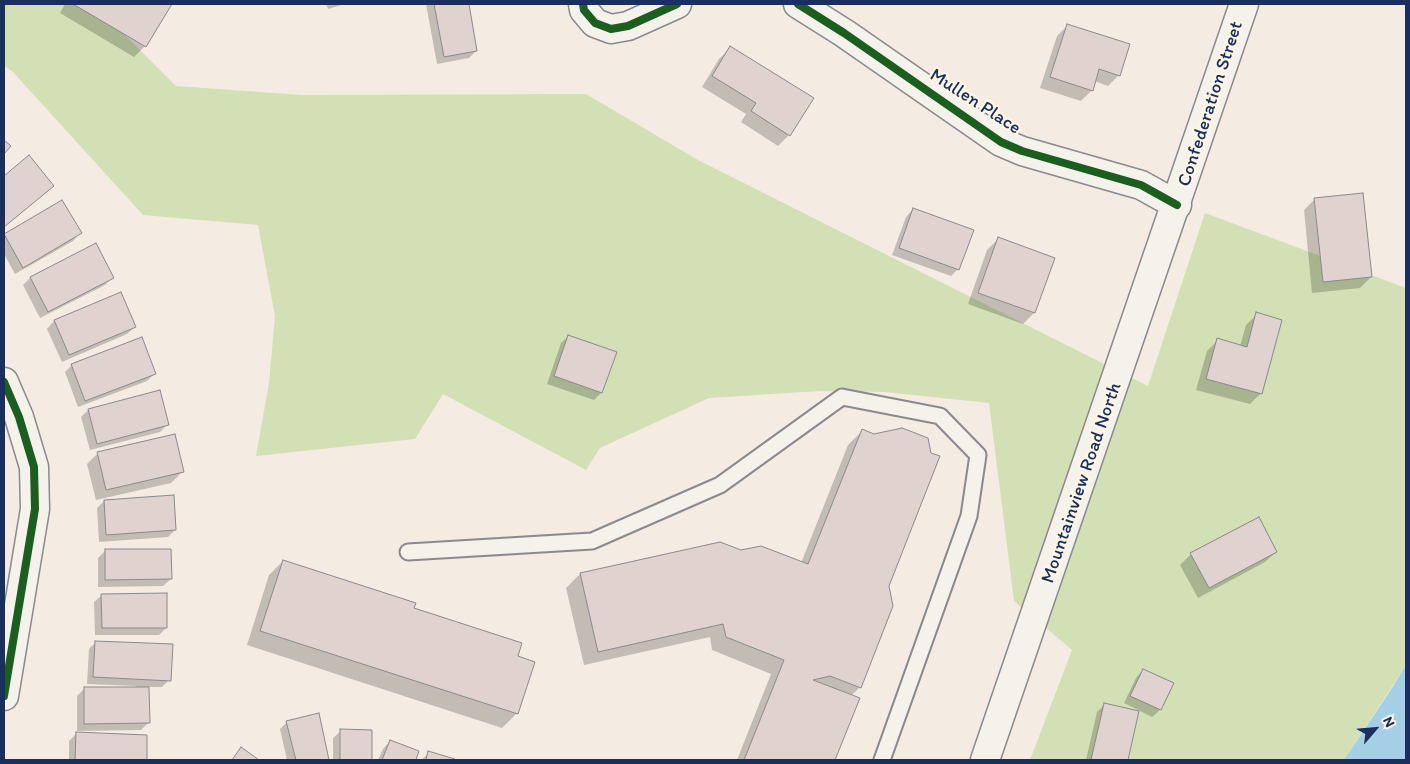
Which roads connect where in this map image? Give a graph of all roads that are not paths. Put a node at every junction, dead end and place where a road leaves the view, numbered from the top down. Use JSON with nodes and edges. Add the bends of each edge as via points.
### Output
{"nodes":[{"id":1,"x":583,"y":4,"type":"edge"},
{"id":2,"x":677,"y":4,"type":"edge"},
{"id":3,"x":798,"y":4,"type":"edge"},
{"id":4,"x":1244,"y":4,"type":"edge"},
{"id":5,"x":1177,"y":205,"type":"junction"},
{"id":6,"x":4,"y":382,"type":"edge"},
{"id":7,"x":408,"y":552,"type":"dead end"},
{"id":8,"x":12,"y":600,"type":"edge"},
{"id":9,"x":4,"y":696,"type":"edge"},
{"id":10,"x":882,"y":760,"type":"edge"},
{"id":11,"x":986,"y":760,"type":"edge"}],
"edges":[{"from":1,"to":2,"type":"street","via":[[595,23],[611,28],[628,26]]},
{"from":3,"to":5,"type":"street","name":"Mullen Place","via":[[1001,142],[1141,185]]},
{"from":4,"to":5,"type":"street","name":"Confederation Street"},
{"from":5,"to":11,"type":"street","name":"Mountainview Road North"},
{"from":6,"to":8,"type":"street","via":[[34,467],[35,509]]},
{"from":7,"to":10,"type":"lane","via":[[592,542],[720,485],[842,397],[940,416],[978,455],[969,516]]},
{"from":8,"to":9,"type":"street"}]}
